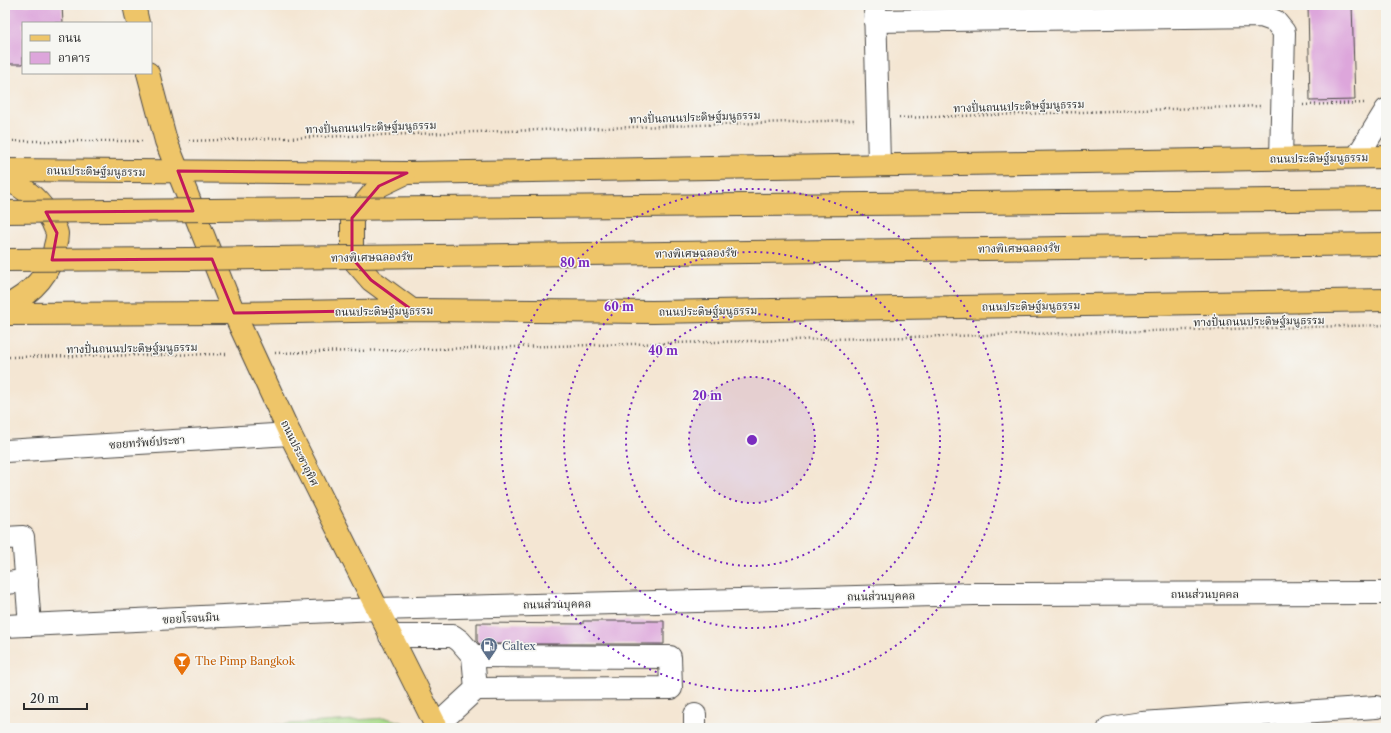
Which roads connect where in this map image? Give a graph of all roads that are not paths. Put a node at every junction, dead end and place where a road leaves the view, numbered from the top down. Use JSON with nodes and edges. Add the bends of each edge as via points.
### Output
{"nodes":[{"id":1,"x":134,"y":5,"type":"edge"},
{"id":2,"x":875,"y":13,"type":"edge"},
{"id":3,"x":138,"y":22,"type":"edge"},
{"id":4,"x":148,"y":74,"type":"edge"},
{"id":5,"x":1378,"y":106,"type":"edge"},
{"id":6,"x":1357,"y":157,"type":"junction"},
{"id":7,"x":1386,"y":157,"type":"edge"},
{"id":8,"x":1281,"y":159,"type":"junction"},
{"id":9,"x":879,"y":164,"type":"junction"},
{"id":10,"x":5,"y":170,"type":"edge"},
{"id":11,"x":178,"y":171,"type":"junction"},
{"id":12,"x":407,"y":173,"type":"junction"},
{"id":13,"x":5,"y":179,"type":"edge"},
{"id":14,"x":1386,"y":200,"type":"edge"},
{"id":15,"x":5,"y":212,"type":"edge"},
{"id":16,"x":1386,"y":244,"type":"edge"},
{"id":17,"x":5,"y":260,"type":"edge"},
{"id":18,"x":1386,"y":300,"type":"edge"},
{"id":19,"x":5,"y":307,"type":"edge"},
{"id":20,"x":412,"y":310,"type":"junction"},
{"id":21,"x":5,"y":314,"type":"edge"},
{"id":22,"x":234,"y":314,"type":"junction"},
{"id":23,"x":290,"y":434,"type":"junction"},
{"id":24,"x":5,"y":451,"type":"edge"},
{"id":25,"x":5,"y":538,"type":"edge"},
{"id":26,"x":27,"y":582,"type":"junction"},
{"id":27,"x":5,"y":583,"type":"edge"},
{"id":28,"x":1386,"y":594,"type":"edge"},
{"id":29,"x":377,"y":609,"type":"junction"},
{"id":30,"x":30,"y":625,"type":"junction"},
{"id":31,"x":5,"y":626,"type":"edge"},
{"id":32,"x":390,"y":636,"type":"junction"},
{"id":33,"x":473,"y":656,"type":"junction"},
{"id":34,"x":476,"y":689,"type":"junction"},
{"id":35,"x":1376,"y":706,"type":"dead end"},
{"id":36,"x":436,"y":727,"type":"edge"},
{"id":37,"x":1109,"y":728,"type":"edge"}],
"edges":[{"from":1,"to":3,"type":"main road"},
{"from":2,"to":8,"type":"street","via":[[1261,16],[1275,21],[1284,32]]},
{"from":2,"to":9,"type":"street"},
{"from":4,"to":11,"type":"main road","name":"ถนนประชาอุทิศ","via":[[166,141]]},
{"from":5,"to":6,"type":"street"},
{"from":6,"to":7,"type":"main road","name":"ถนนประดิษฐ์มนูธรรม"},
{"from":6,"to":8,"type":"main road","name":"ถนนประดิษฐ์มนูธรรม"},
{"from":8,"to":9,"type":"main road","name":"ถนนประดิษฐ์มนูธรรม"},
{"from":9,"to":12,"type":"main road","name":"ถนนประดิษฐ์มนูธรรม"},
{"from":10,"to":11,"type":"main road","name":"ถนนประดิษฐ์มนูธรรม"},
{"from":11,"to":12,"type":"main road","name":"ถนนประดิษฐ์มนูธรรม"},
{"from":11,"to":22,"type":"main road","name":"ถนนประชาอุทิศ"},
{"from":12,"to":20,"type":"main road","via":[[379,186],[352,218],[352,258],[371,280]]},
{"from":13,"to":19,"type":"main road","via":[[26,190],[40,202],[57,233],[54,257],[45,276],[30,291]]},
{"from":14,"to":15,"type":"main road","bridge":true},
{"from":16,"to":17,"type":"main road","name":"ทางพิเศษฉลองรัช","bridge":true},
{"from":18,"to":20,"type":"main road","name":"ถนนประดิษฐ์มนูธรรม","via":[[653,312]]},
{"from":20,"to":22,"type":"main road","name":"ถนนประดิษฐ์มนูธรรม"},
{"from":21,"to":22,"type":"main road","name":"ถนนประดิษฐ์มนูธรรม"},
{"from":22,"to":23,"type":"main road","name":"ถนนประชาอุทิศ"},
{"from":23,"to":24,"type":"street","name":"ซอยทรัพย์ประชา"},
{"from":23,"to":29,"type":"main road","name":"ถนนประชาอุทิศ"},
{"from":25,"to":26,"type":"street","via":[[23,537]]},
{"from":26,"to":27,"type":"street"},
{"from":26,"to":30,"type":"street"},
{"from":28,"to":29,"type":"street","name":"ถนนส่วนบุคคล","via":[[968,594]]},
{"from":29,"to":30,"type":"street","name":"ซอยโรจนมิน"},
{"from":29,"to":32,"type":"main road","name":"ถนนประชาอุทิศ"},
{"from":30,"to":31,"type":"street","name":"ซอยโรจนมิน"},
{"from":32,"to":33,"type":"street","via":[[453,636]]},
{"from":32,"to":36,"type":"main road","name":"ถนนประชาอุทิศ"},
{"from":33,"to":34,"type":"street"},
{"from":33,"to":34,"type":"street","via":[[670,657],[671,688]]},
{"from":34,"to":36,"type":"street"},
{"from":35,"to":37,"type":"street","via":[[1142,723]]}]}
